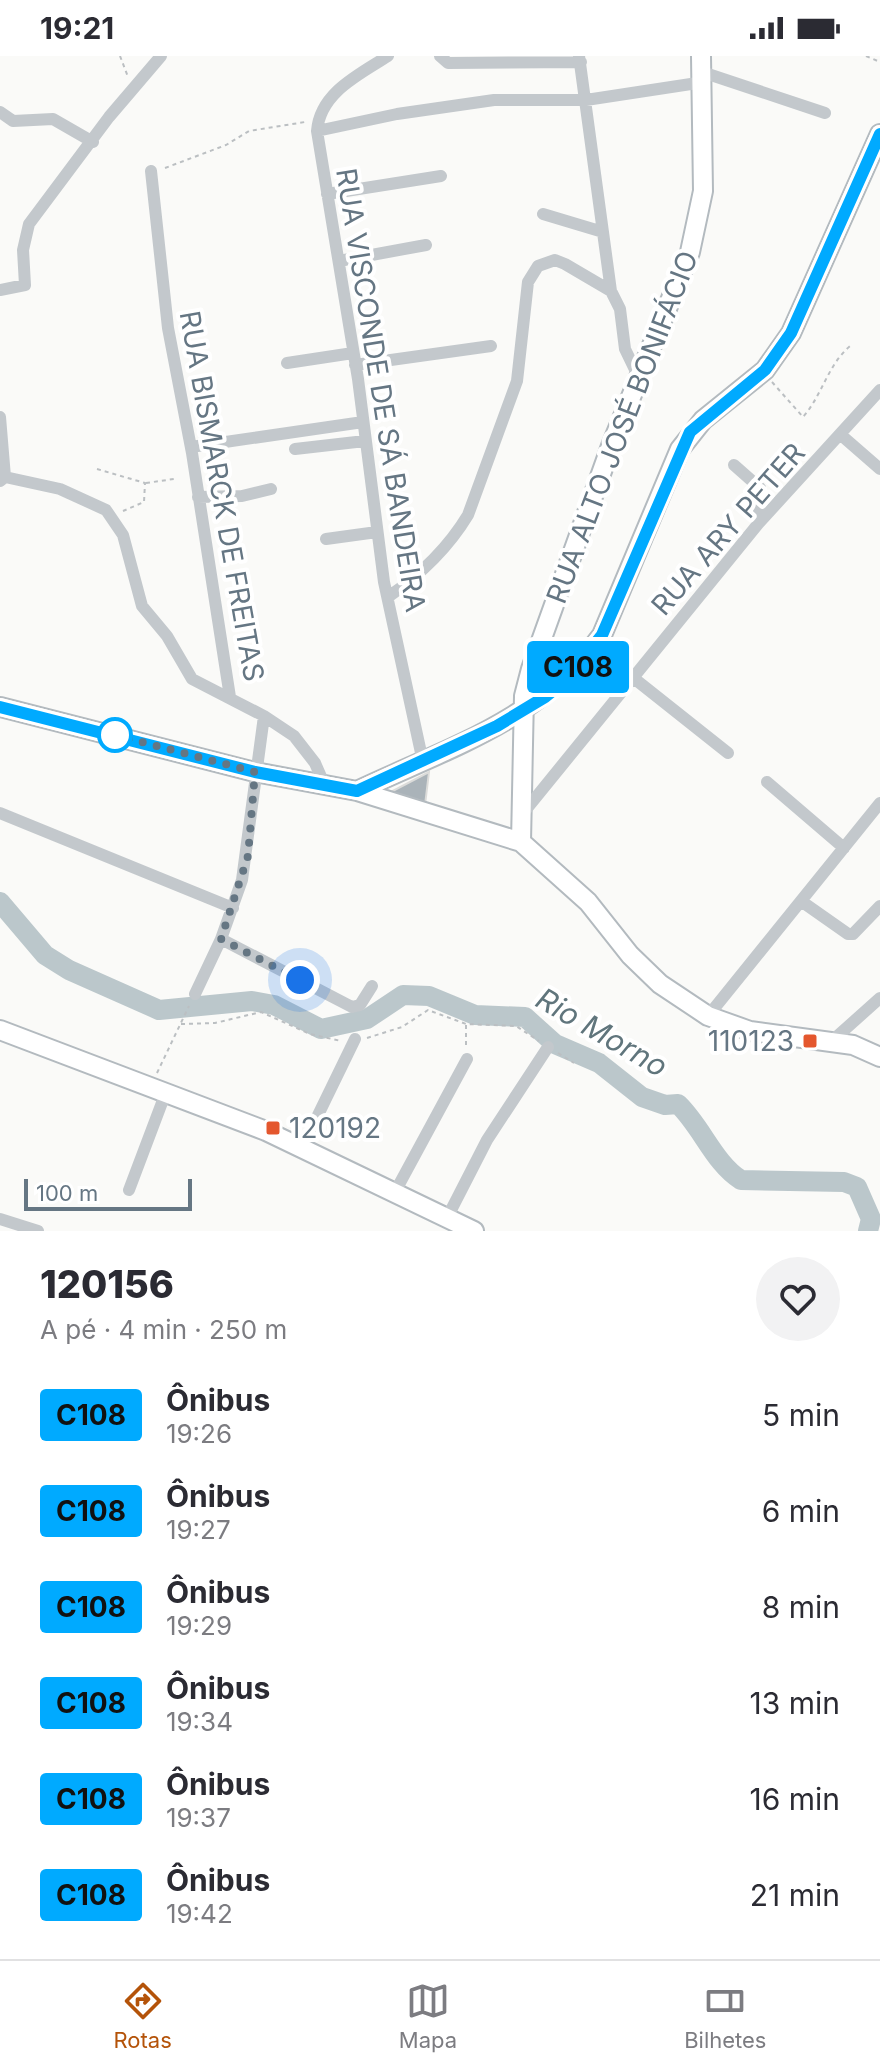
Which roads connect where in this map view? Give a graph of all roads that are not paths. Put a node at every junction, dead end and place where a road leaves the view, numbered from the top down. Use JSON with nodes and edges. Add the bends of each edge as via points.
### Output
{"nodes":[{"id":1,"x":161,"y":56,"type":"edge"},
{"id":2,"x":388,"y":56,"type":"edge"},
{"id":3,"x":440,"y":56,"type":"edge"},
{"id":4,"x":580,"y":59,"type":"edge"},
{"id":5,"x":703,"y":70,"type":"edge"},
{"id":6,"x":586,"y":100,"type":"junction"},
{"id":7,"x":0,"y":112,"type":"edge"},
{"id":8,"x":825,"y":113,"type":"dead end"},
{"id":9,"x":317,"y":126,"type":"junction"},
{"id":10,"x":880,"y":134,"type":"edge"},
{"id":11,"x":93,"y":142,"type":"junction"},
{"id":12,"x":151,"y":171,"type":"road end"},
{"id":13,"x":441,"y":176,"type":"dead end"},
{"id":14,"x":327,"y":194,"type":"junction"},
{"id":15,"x":543,"y":214,"type":"dead end"},
{"id":16,"x":603,"y":232,"type":"junction"},
{"id":17,"x":426,"y":245,"type":"dead end"},
{"id":18,"x":339,"y":261,"type":"junction"},
{"id":19,"x":0,"y":290,"type":"edge"},
{"id":20,"x":611,"y":291,"type":"junction"},
{"id":21,"x":491,"y":346,"type":"dead end"},
{"id":22,"x":354,"y":359,"type":"junction"},
{"id":23,"x":287,"y":363,"type":"dead end"},
{"id":24,"x":639,"y":378,"type":"junction"},
{"id":25,"x":879,"y":394,"type":"edge"},
{"id":26,"x":0,"y":417,"type":"edge"},
{"id":27,"x":363,"y":422,"type":"junction"},
{"id":28,"x":841,"y":435,"type":"junction"},
{"id":29,"x":365,"y":441,"type":"junction"},
{"id":30,"x":191,"y":447,"type":"junction"},
{"id":31,"x":295,"y":449,"type":"dead end"},
{"id":32,"x":734,"y":465,"type":"dead end"},
{"id":33,"x":880,"y":469,"type":"edge"},
{"id":34,"x":3,"y":479,"type":"edge"},
{"id":35,"x":271,"y":489,"type":"dead end"},
{"id":36,"x":198,"y":497,"type":"junction"},
{"id":37,"x":758,"y":524,"type":"junction"},
{"id":38,"x":377,"y":532,"type":"junction"},
{"id":39,"x":326,"y":539,"type":"dead end"},
{"id":40,"x":388,"y":597,"type":"junction"},
{"id":41,"x":631,"y":676,"type":"junction"},
{"id":42,"x":230,"y":697,"type":"junction"},
{"id":43,"x":0,"y":707,"type":"edge"},
{"id":44,"x":526,"y":708,"type":"junction"},
{"id":45,"x":264,"y":716,"type":"junction"},
{"id":46,"x":728,"y":753,"type":"dead end"},
{"id":47,"x":423,"y":762,"type":"junction"},
{"id":48,"x":255,"y":772,"type":"junction"},
{"id":49,"x":767,"y":782,"type":"dead end"},
{"id":50,"x":325,"y":786,"type":"junction"},
{"id":51,"x":357,"y":791,"type":"junction"},
{"id":52,"x":880,"y":803,"type":"edge"},
{"id":53,"x":524,"y":812,"type":"junction"},
{"id":54,"x":0,"y":813,"type":"edge"},
{"id":55,"x":521,"y":842,"type":"junction"},
{"id":56,"x":844,"y":848,"type":"junction"},
{"id":57,"x":801,"y":901,"type":"junction"},
{"id":58,"x":880,"y":906,"type":"edge"},
{"id":59,"x":233,"y":908,"type":"junction"},
{"id":60,"x":221,"y":939,"type":"junction"},
{"id":61,"x":372,"y":986,"type":"dead end"},
{"id":62,"x":195,"y":994,"type":"road end"},
{"id":63,"x":880,"y":998,"type":"edge"},
{"id":64,"x":708,"y":1016,"type":"junction"},
{"id":65,"x":0,"y":1030,"type":"edge"},
{"id":66,"x":355,"y":1039,"type":"road end"},
{"id":67,"x":833,"y":1040,"type":"junction"},
{"id":68,"x":548,"y":1047,"type":"road end"},
{"id":69,"x":880,"y":1057,"type":"edge"},
{"id":70,"x":467,"y":1059,"type":"road end"},
{"id":71,"x":158,"y":1089,"type":"junction"},
{"id":72,"x":302,"y":1148,"type":"junction"},
{"id":73,"x":129,"y":1190,"type":"dead end"},
{"id":74,"x":395,"y":1192,"type":"junction"},
{"id":75,"x":448,"y":1215,"type":"junction"},
{"id":76,"x":0,"y":1219,"type":"edge"},
{"id":77,"x":38,"y":1231,"type":"edge"},
{"id":78,"x":474,"y":1231,"type":"edge"}],
"edges":[{"from":1,"to":11,"type":"street"},
{"from":2,"to":9,"type":"street","via":[[328,99]]},
{"from":3,"to":4,"type":"street","via":[[448,63]]},
{"from":4,"to":6,"type":"street"},
{"from":5,"to":6,"type":"street"},
{"from":5,"to":8,"type":"street"},
{"from":5,"to":24,"type":"main road","name":"RUA ALTO JOSÉ BONIFÁCIO","via":[[701,211]]},
{"from":6,"to":9,"type":"street","via":[[494,100]]},
{"from":6,"to":16,"type":"street"},
{"from":7,"to":11,"type":"street","via":[[13,121],[53,119]]},
{"from":9,"to":14,"type":"street","name":"RUA VISCONDE DE SÁ BANDEIRA"},
{"from":10,"to":44,"type":"main road","via":[[791,333],[763,372],[690,432],[602,635],[566,680]]},
{"from":11,"to":19,"type":"street","via":[[29,224],[24,235],[25,285]]},
{"from":12,"to":30,"type":"street","name":"RUA BISMARCK DE FREITAS","via":[[168,328]]},
{"from":13,"to":14,"type":"street"},
{"from":14,"to":18,"type":"street","name":"RUA VISCONDE DE SÁ BANDEIRA"},
{"from":15,"to":16,"type":"street"},
{"from":16,"to":20,"type":"street"},
{"from":17,"to":18,"type":"street"},
{"from":18,"to":22,"type":"street","name":"RUA VISCONDE DE SÁ BANDEIRA"},
{"from":20,"to":24,"type":"street","via":[[620,309],[625,349]]},
{"from":20,"to":40,"type":"street","via":[[555,260],[532,273],[517,381],[468,515],[414,580]]},
{"from":21,"to":22,"type":"street"},
{"from":22,"to":23,"type":"street"},
{"from":22,"to":27,"type":"street","name":"RUA VISCONDE DE SÁ BANDEIRA"},
{"from":24,"to":44,"type":"main road","name":"RUA ALTO JOSÉ BONIFÁCIO","via":[[537,651],[524,696]]},
{"from":25,"to":28,"type":"street","name":"RUA ARY PETER"},
{"from":26,"to":34,"type":"street"},
{"from":27,"to":29,"type":"street","name":"RUA VISCONDE DE SÁ BANDEIRA"},
{"from":27,"to":30,"type":"street"},
{"from":28,"to":33,"type":"street"},
{"from":28,"to":37,"type":"street","name":"RUA ARY PETER"},
{"from":29,"to":31,"type":"street"},
{"from":29,"to":38,"type":"street","name":"RUA VISCONDE DE SÁ BANDEIRA"},
{"from":30,"to":36,"type":"street","name":"RUA BISMARCK DE FREITAS"},
{"from":32,"to":37,"type":"street","via":[[760,488]]},
{"from":34,"to":42,"type":"street","via":[[100,505],[115,521],[128,549],[142,606],[192,679]]},
{"from":35,"to":36,"type":"street"},
{"from":36,"to":42,"type":"street","name":"RUA BISMARCK DE FREITAS"},
{"from":37,"to":41,"type":"street","name":"RUA ARY PETER"},
{"from":38,"to":39,"type":"street"},
{"from":38,"to":40,"type":"street","name":"RUA VISCONDE DE SÁ BANDEIRA"},
{"from":40,"to":47,"type":"street","name":"RUA VISCONDE DE SÁ BANDEIRA"},
{"from":41,"to":46,"type":"street"},
{"from":41,"to":53,"type":"street","name":"RUA ARY PETER"},
{"from":42,"to":45,"type":"street","name":"RUA BISMARCK DE FREITAS"},
{"from":43,"to":48,"type":"main road"},
{"from":44,"to":47,"type":"main road"},
{"from":44,"to":53,"type":"main road","name":"RUA ALTO JOSÉ BONIFÁCIO"},
{"from":45,"to":48,"type":"street"},
{"from":45,"to":50,"type":"street","name":"RUA BISMARCK DE FREITAS","via":[[294,736]]},
{"from":47,"to":51,"type":"main road"},
{"from":48,"to":50,"type":"main road"},
{"from":48,"to":59,"type":"street","via":[[248,856]]},
{"from":49,"to":56,"type":"street"},
{"from":50,"to":51,"type":"main road"},
{"from":51,"to":55,"type":"main road"},
{"from":52,"to":56,"type":"street"},
{"from":53,"to":55,"type":"main road","name":"RUA ALTO JOSÉ BONIFÁCIO"},
{"from":54,"to":59,"type":"street"},
{"from":55,"to":64,"type":"main road","via":[[588,902],[660,984]]},
{"from":56,"to":57,"type":"street"},
{"from":57,"to":58,"type":"street","via":[[851,934]]},
{"from":57,"to":64,"type":"street"},
{"from":59,"to":60,"type":"street"},
{"from":60,"to":61,"type":"street","via":[[352,1007],[360,1005]]},
{"from":60,"to":62,"type":"street"},
{"from":63,"to":67,"type":"street"},
{"from":64,"to":67,"type":"main road","via":[[750,1031]]},
{"from":65,"to":71,"type":"main road"},
{"from":66,"to":72,"type":"street"},
{"from":67,"to":69,"type":"main road"},
{"from":68,"to":75,"type":"street","via":[[487,1140]]},
{"from":70,"to":74,"type":"street"},
{"from":71,"to":72,"type":"main road"},
{"from":71,"to":73,"type":"street"},
{"from":72,"to":74,"type":"main road"},
{"from":74,"to":75,"type":"main road"},
{"from":75,"to":78,"type":"main road"},
{"from":76,"to":77,"type":"street"}]}
